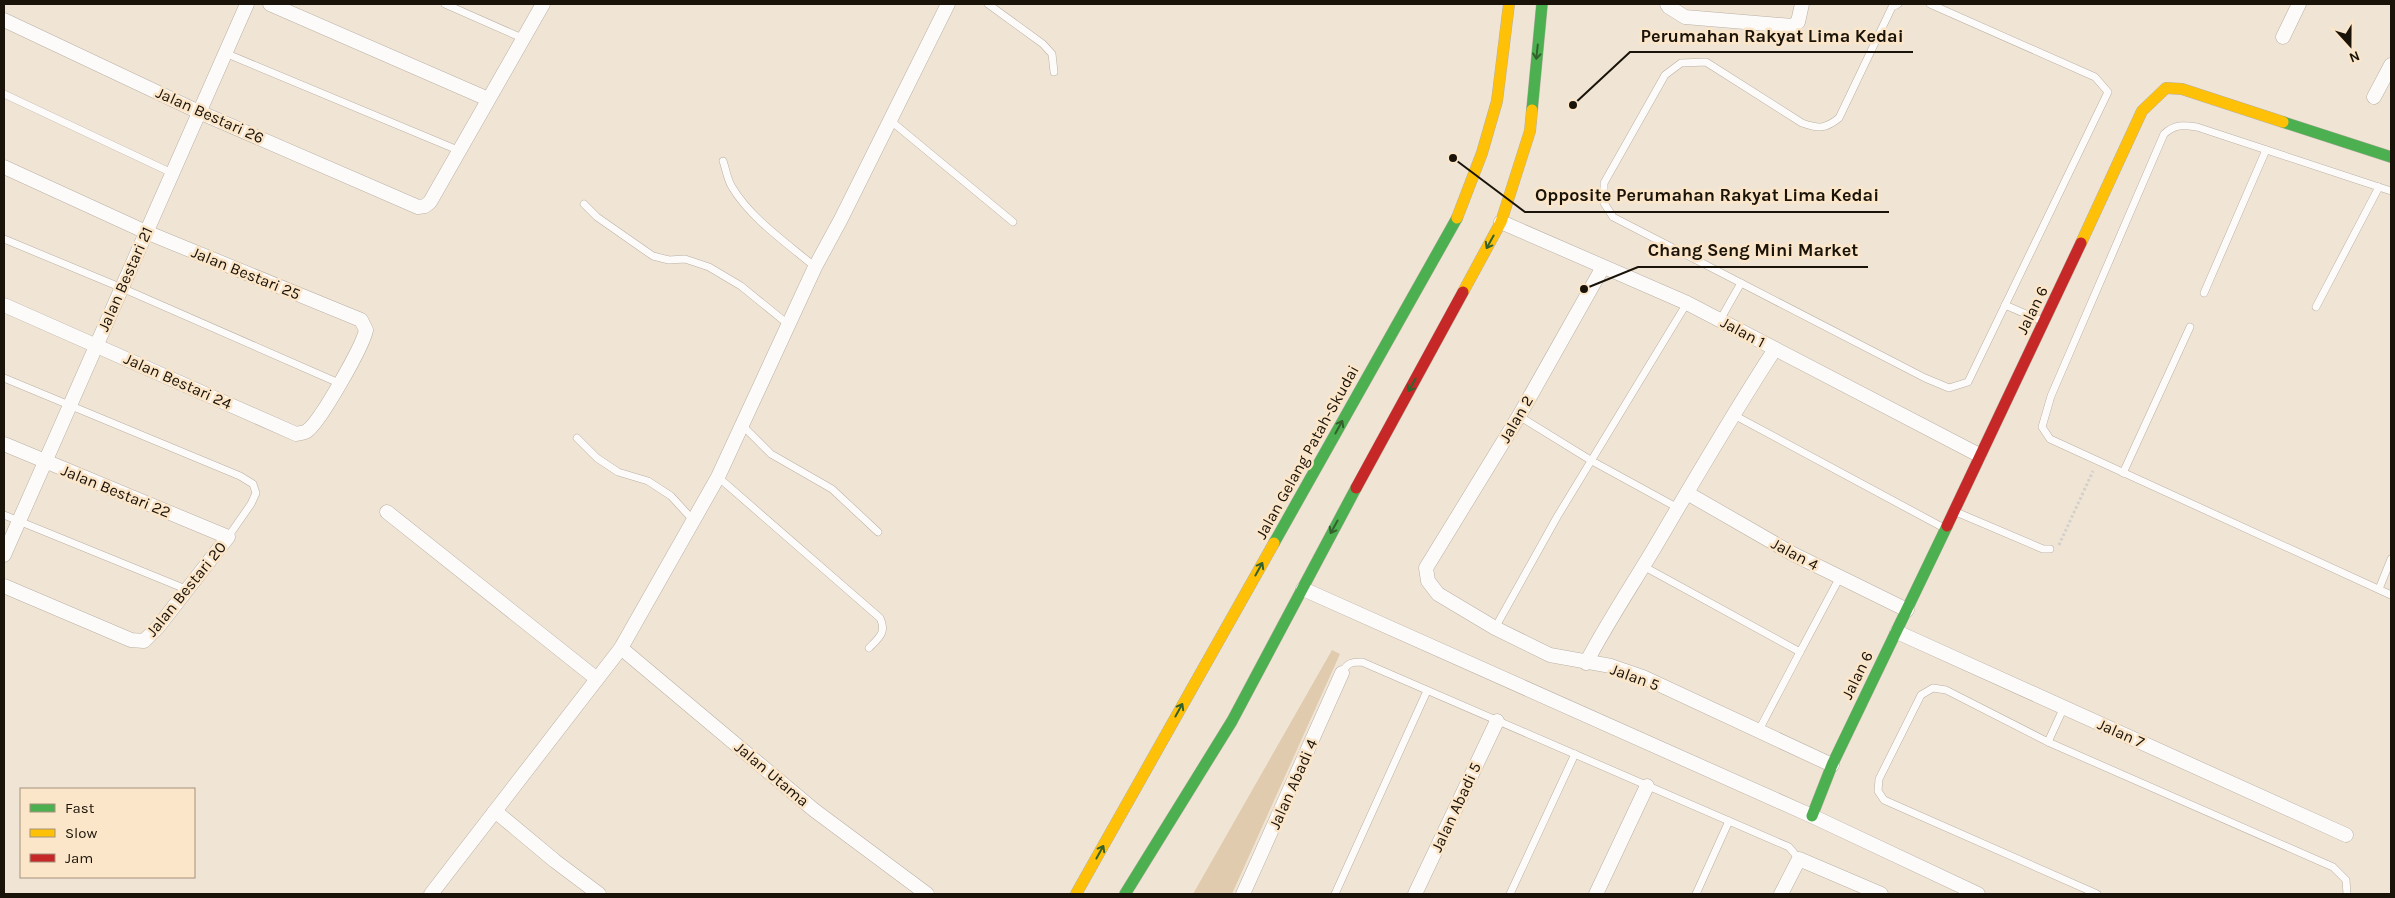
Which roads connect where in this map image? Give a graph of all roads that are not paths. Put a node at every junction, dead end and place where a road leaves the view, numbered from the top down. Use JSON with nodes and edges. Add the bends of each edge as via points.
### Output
{"nodes":[{"id":1,"x":247,"y":4,"type":"edge"},
{"id":2,"x":270,"y":4,"type":"edge"},
{"id":3,"x":445,"y":4,"type":"edge"},
{"id":4,"x":543,"y":4,"type":"edge"},
{"id":5,"x":948,"y":4,"type":"edge"},
{"id":6,"x":988,"y":4,"type":"edge"},
{"id":7,"x":1509,"y":4,"type":"edge"},
{"id":8,"x":1542,"y":4,"type":"edge"},
{"id":9,"x":1667,"y":4,"type":"edge"},
{"id":10,"x":1802,"y":4,"type":"edge"},
{"id":11,"x":1898,"y":4,"type":"edge"},
{"id":12,"x":1930,"y":4,"type":"edge"},
{"id":13,"x":2299,"y":4,"type":"edge"},
{"id":14,"x":4,"y":20,"type":"edge"},
{"id":15,"x":2283,"y":37,"type":"dead end"},
{"id":16,"x":522,"y":38,"type":"junction"},
{"id":17,"x":226,"y":53,"type":"junction"},
{"id":18,"x":2391,"y":65,"type":"edge"},
{"id":19,"x":1054,"y":72,"type":"dead end"},
{"id":20,"x":4,"y":94,"type":"edge"},
{"id":21,"x":2374,"y":98,"type":"dead end"},
{"id":22,"x":488,"y":99,"type":"junction"},
{"id":23,"x":200,"y":112,"type":"junction"},
{"id":24,"x":891,"y":121,"type":"junction"},
{"id":25,"x":2266,"y":150,"type":"junction"},
{"id":26,"x":460,"y":151,"type":"junction"},
{"id":27,"x":2391,"y":158,"type":"edge"},
{"id":28,"x":723,"y":161,"type":"dead end"},
{"id":29,"x":4,"y":167,"type":"edge"},
{"id":30,"x":172,"y":173,"type":"junction"},
{"id":31,"x":2379,"y":187,"type":"junction"},
{"id":32,"x":2391,"y":191,"type":"edge"},
{"id":33,"x":584,"y":204,"type":"dead end"},
{"id":34,"x":1013,"y":222,"type":"dead end"},
{"id":35,"x":1501,"y":222,"type":"junction"},
{"id":36,"x":146,"y":232,"type":"junction"},
{"id":37,"x":4,"y":239,"type":"edge"},
{"id":38,"x":816,"y":267,"type":"junction"},
{"id":39,"x":1603,"y":267,"type":"junction"},
{"id":40,"x":1740,"y":283,"type":"junction"},
{"id":41,"x":122,"y":288,"type":"junction"},
{"id":42,"x":2204,"y":293,"type":"dead end"},
{"id":43,"x":1687,"y":303,"type":"junction"},
{"id":44,"x":4,"y":305,"type":"edge"},
{"id":45,"x":2005,"y":305,"type":"junction"},
{"id":46,"x":2316,"y":307,"type":"dead end"},
{"id":47,"x":1720,"y":320,"type":"junction"},
{"id":48,"x":2044,"y":322,"type":"junction"},
{"id":49,"x":790,"y":325,"type":"junction"},
{"id":50,"x":2190,"y":327,"type":"dead end"},
{"id":51,"x":96,"y":345,"type":"junction"},
{"id":52,"x":1775,"y":349,"type":"junction"},
{"id":53,"x":4,"y":378,"type":"edge"},
{"id":54,"x":340,"y":384,"type":"junction"},
{"id":55,"x":70,"y":405,"type":"junction"},
{"id":56,"x":1732,"y":414,"type":"junction"},
{"id":57,"x":1518,"y":416,"type":"junction"},
{"id":58,"x":743,"y":426,"type":"junction"},
{"id":59,"x":296,"y":434,"type":"joint"},
{"id":60,"x":577,"y":438,"type":"dead end"},
{"id":61,"x":4,"y":444,"type":"edge"},
{"id":62,"x":1979,"y":455,"type":"junction"},
{"id":63,"x":45,"y":461,"type":"junction"},
{"id":64,"x":1592,"y":461,"type":"junction"},
{"id":65,"x":2124,"y":473,"type":"junction"},
{"id":66,"x":718,"y":477,"type":"junction"},
{"id":67,"x":1686,"y":493,"type":"junction"},
{"id":68,"x":1678,"y":508,"type":"junction"},
{"id":69,"x":1954,"y":511,"type":"junction"},
{"id":70,"x":387,"y":512,"type":"dead end"},
{"id":71,"x":4,"y":515,"type":"edge"},
{"id":72,"x":693,"y":520,"type":"junction"},
{"id":73,"x":19,"y":521,"type":"junction"},
{"id":74,"x":1946,"y":529,"type":"junction"},
{"id":75,"x":878,"y":532,"type":"dead end"},
{"id":76,"x":228,"y":537,"type":"junction"},
{"id":77,"x":2050,"y":549,"type":"road end"},
{"id":78,"x":4,"y":555,"type":"edge"},
{"id":79,"x":2391,"y":559,"type":"edge"},
{"id":80,"x":1643,"y":566,"type":"junction"},
{"id":81,"x":1426,"y":568,"type":"joint"},
{"id":82,"x":1840,"y":577,"type":"junction"},
{"id":83,"x":4,"y":586,"type":"edge"},
{"id":84,"x":1302,"y":589,"type":"junction"},
{"id":85,"x":2379,"y":589,"type":"junction"},
{"id":86,"x":188,"y":590,"type":"junction"},
{"id":87,"x":2391,"y":595,"type":"edge"},
{"id":88,"x":1907,"y":610,"type":"junction"},
{"id":89,"x":1494,"y":628,"type":"junction"},
{"id":90,"x":1897,"y":632,"type":"junction"},
{"id":91,"x":621,"y":648,"type":"junction"},
{"id":92,"x":869,"y":648,"type":"dead end"},
{"id":93,"x":1800,"y":652,"type":"junction"},
{"id":94,"x":1586,"y":663,"type":"junction"},
{"id":95,"x":1342,"y":673,"type":"joint"},
{"id":96,"x":597,"y":679,"type":"junction"},
{"id":97,"x":1428,"y":691,"type":"junction"},
{"id":98,"x":2064,"y":708,"type":"junction"},
{"id":99,"x":1497,"y":721,"type":"junction"},
{"id":100,"x":1759,"y":730,"type":"junction"},
{"id":101,"x":2048,"y":742,"type":"junction"},
{"id":102,"x":1575,"y":754,"type":"junction"},
{"id":103,"x":1832,"y":764,"type":"junction"},
{"id":104,"x":1647,"y":786,"type":"junction"},
{"id":105,"x":495,"y":811,"type":"junction"},
{"id":106,"x":1812,"y":816,"type":"junction"},
{"id":107,"x":1729,"y":821,"type":"junction"},
{"id":108,"x":2346,"y":835,"type":"dead end"},
{"id":109,"x":1799,"y":859,"type":"junction"},
{"id":110,"x":1246,"y":893,"type":"edge"},
{"id":111,"x":1877,"y":893,"type":"edge"},
{"id":112,"x":431,"y":894,"type":"edge"},
{"id":113,"x":598,"y":894,"type":"edge"},
{"id":114,"x":927,"y":894,"type":"edge"},
{"id":115,"x":1076,"y":894,"type":"edge"},
{"id":116,"x":1124,"y":894,"type":"edge"},
{"id":117,"x":1335,"y":894,"type":"edge"},
{"id":118,"x":1415,"y":894,"type":"edge"},
{"id":119,"x":1510,"y":894,"type":"edge"},
{"id":120,"x":1596,"y":894,"type":"edge"},
{"id":121,"x":1696,"y":894,"type":"edge"},
{"id":122,"x":1782,"y":894,"type":"edge"},
{"id":123,"x":1978,"y":894,"type":"edge"},
{"id":124,"x":2097,"y":894,"type":"edge"},
{"id":125,"x":2346,"y":894,"type":"edge"}],
"edges":[{"from":1,"to":17,"type":"street","name":"Jalan Bestari 21"},
{"from":2,"to":22,"type":"street"},
{"from":3,"to":16,"type":"lane"},
{"from":4,"to":16,"type":"street"},
{"from":5,"to":24,"type":"street"},
{"from":6,"to":19,"type":"lane","via":[[1043,44],[1052,54]]},
{"from":115,"to":7,"type":"main road","name":"Jalan Gelang Patah-Skudai","one_way":true,"via":[[1456,219],[1488,136],[1500,85]]},
{"from":8,"to":35,"type":"main road","one_way":true,"via":[[1530,131]]},
{"from":9,"to":10,"type":"street","via":[[1684,17],[1793,26],[1798,22]]},
{"from":11,"to":40,"type":"lane","via":[[1892,6],[1839,118],[1830,126],[1819,129],[1802,123],[1706,62],[1681,63],[1664,75],[1604,183],[1604,203],[1613,217]]},
{"from":12,"to":45,"type":"lane","via":[[2095,77],[2108,92]]},
{"from":13,"to":15,"type":"street"},
{"from":14,"to":23,"type":"street","name":"Jalan Bestari 26"},
{"from":16,"to":22,"type":"street"},
{"from":17,"to":23,"type":"street","name":"Jalan Bestari 21"},
{"from":17,"to":26,"type":"lane"},
{"from":18,"to":21,"type":"street"},
{"from":20,"to":30,"type":"lane"},
{"from":22,"to":26,"type":"street"},
{"from":23,"to":26,"type":"street","name":"Jalan Bestari 26","via":[[418,207],[430,202]]},
{"from":23,"to":30,"type":"street","name":"Jalan Bestari 21"},
{"from":24,"to":34,"type":"lane"},
{"from":24,"to":38,"type":"street"},
{"from":25,"to":31,"type":"lane"},
{"from":25,"to":42,"type":"lane"},
{"from":25,"to":65,"type":"lane","via":[[2197,127],[2172,127],[2164,134],[2042,421],[2044,433],[2050,439]]},
{"from":27,"to":48,"type":"main road","name":"Jalan 6","via":[[2182,89],[2166,88],[2142,111]]},
{"from":28,"to":38,"type":"lane","via":[[730,185],[741,200]]},
{"from":29,"to":36,"type":"street","name":"Jalan Bestari 25"},
{"from":30,"to":36,"type":"street","name":"Jalan Bestari 21"},
{"from":31,"to":32,"type":"lane"},
{"from":31,"to":46,"type":"lane"},
{"from":33,"to":49,"type":"lane","via":[[597,217],[653,256],[685,259],[709,267],[741,286]]},
{"from":35,"to":39,"type":"street","name":"Jalan 1"},
{"from":35,"to":84,"type":"main road","one_way":true},
{"from":36,"to":41,"type":"street","name":"Jalan Bestari 21"},
{"from":36,"to":54,"type":"street","name":"Jalan Bestari 25","via":[[361,320],[366,330],[365,339]]},
{"from":37,"to":41,"type":"lane"},
{"from":38,"to":49,"type":"street"},
{"from":39,"to":43,"type":"street","name":"Jalan 1"},
{"from":39,"to":57,"type":"street","name":"Jalan 2"},
{"from":40,"to":45,"type":"lane","via":[[1950,388],[1968,382]]},
{"from":40,"to":47,"type":"lane"},
{"from":41,"to":51,"type":"street","name":"Jalan Bestari 21"},
{"from":41,"to":54,"type":"lane"},
{"from":43,"to":47,"type":"street","name":"Jalan 1"},
{"from":43,"to":64,"type":"lane"},
{"from":44,"to":51,"type":"street","name":"Jalan Bestari 24"},
{"from":45,"to":48,"type":"lane"},
{"from":47,"to":52,"type":"street","name":"Jalan 1"},
{"from":48,"to":62,"type":"main road","name":"Jalan 6"},
{"from":49,"to":58,"type":"street"},
{"from":50,"to":65,"type":"lane"},
{"from":51,"to":55,"type":"street","name":"Jalan Bestari 21"},
{"from":51,"to":59,"type":"street","name":"Jalan Bestari 24"},
{"from":52,"to":56,"type":"street"},
{"from":52,"to":62,"type":"street","name":"Jalan 1"},
{"from":53,"to":55,"type":"lane"},
{"from":54,"to":59,"type":"street","name":"Jalan Bestari 25","via":[[309,430]]},
{"from":55,"to":63,"type":"street","name":"Jalan Bestari 21"},
{"from":55,"to":76,"type":"lane","via":[[253,484],[256,493],[252,504]]},
{"from":56,"to":67,"type":"street"},
{"from":56,"to":74,"type":"lane"},
{"from":57,"to":64,"type":"lane"},
{"from":57,"to":81,"type":"street","name":"Jalan 2"},
{"from":58,"to":66,"type":"street"},
{"from":58,"to":75,"type":"lane","via":[[771,454],[832,488]]},
{"from":60,"to":72,"type":"lane","via":[[597,458],[618,472],[648,481],[671,496]]},
{"from":61,"to":63,"type":"street","name":"Jalan Bestari 22"},
{"from":62,"to":69,"type":"main road","name":"Jalan 6"},
{"from":63,"to":73,"type":"street","name":"Jalan Bestari 21"},
{"from":63,"to":76,"type":"street","name":"Jalan Bestari 22"},
{"from":64,"to":68,"type":"lane"},
{"from":64,"to":89,"type":"lane"},
{"from":65,"to":85,"type":"lane"},
{"from":66,"to":72,"type":"street"},
{"from":66,"to":92,"type":"lane","via":[[880,618],[883,633]]},
{"from":67,"to":68,"type":"street"},
{"from":67,"to":82,"type":"street","name":"Jalan 4"},
{"from":68,"to":80,"type":"street"},
{"from":69,"to":74,"type":"main road","name":"Jalan 6"},
{"from":69,"to":77,"type":"lane","via":[[2043,549]]},
{"from":70,"to":96,"type":"street"},
{"from":71,"to":73,"type":"lane"},
{"from":72,"to":91,"type":"street"},
{"from":73,"to":78,"type":"street","name":"Jalan Bestari 21"},
{"from":73,"to":86,"type":"lane"},
{"from":74,"to":88,"type":"main road","name":"Jalan 6"},
{"from":76,"to":86,"type":"street","name":"Jalan Bestari 20"},
{"from":79,"to":85,"type":"lane"},
{"from":80,"to":93,"type":"lane"},
{"from":80,"to":94,"type":"street"},
{"from":81,"to":89,"type":"street","name":"Jalan 5","via":[[1428,581],[1438,594]]},
{"from":82,"to":88,"type":"street","name":"Jalan 4"},
{"from":82,"to":93,"type":"lane"},
{"from":83,"to":86,"type":"street","name":"Jalan Bestari 20","via":[[131,640],[144,641]]},
{"from":84,"to":106,"type":"street"},
{"from":84,"to":116,"type":"main road","via":[[1232,721]]},
{"from":85,"to":87,"type":"lane"},
{"from":88,"to":90,"type":"main road","name":"Jalan 6"},
{"from":89,"to":94,"type":"street","name":"Jalan 5","via":[[1550,655]]},
{"from":90,"to":98,"type":"street","name":"Jalan 7"},
{"from":90,"to":103,"type":"main road","name":"Jalan 6"},
{"from":91,"to":96,"type":"street"},
{"from":91,"to":114,"type":"street","name":"Jalan Utama","via":[[814,810]]},
{"from":93,"to":100,"type":"lane"},
{"from":94,"to":100,"type":"street","name":"Jalan 5","via":[[1612,666],[1643,677]]},
{"from":95,"to":97,"type":"lane","via":[[1352,662],[1362,662]]},
{"from":95,"to":110,"type":"street","name":"Jalan Abadi 4"},
{"from":96,"to":105,"type":"street"},
{"from":97,"to":99,"type":"lane"},
{"from":97,"to":117,"type":"lane"},
{"from":98,"to":101,"type":"lane"},
{"from":98,"to":108,"type":"street","name":"Jalan 7"},
{"from":99,"to":102,"type":"lane"},
{"from":99,"to":118,"type":"street","name":"Jalan Abadi 5"},
{"from":100,"to":103,"type":"street","name":"Jalan 5"},
{"from":101,"to":124,"type":"lane","via":[[1946,690],[1933,688],[1921,695],[1879,779],[1878,791],[1884,800]]},
{"from":101,"to":125,"type":"lane","via":[[2332,867],[2346,880]]},
{"from":102,"to":104,"type":"lane"},
{"from":102,"to":119,"type":"lane"},
{"from":103,"to":106,"type":"main road","name":"Jalan 6"},
{"from":104,"to":107,"type":"lane"},
{"from":104,"to":120,"type":"street"},
{"from":105,"to":112,"type":"street"},
{"from":105,"to":113,"type":"street"},
{"from":106,"to":123,"type":"street"},
{"from":107,"to":109,"type":"lane","via":[[1789,847]]},
{"from":107,"to":121,"type":"lane"},
{"from":109,"to":111,"type":"street"},
{"from":109,"to":122,"type":"street"}]}
